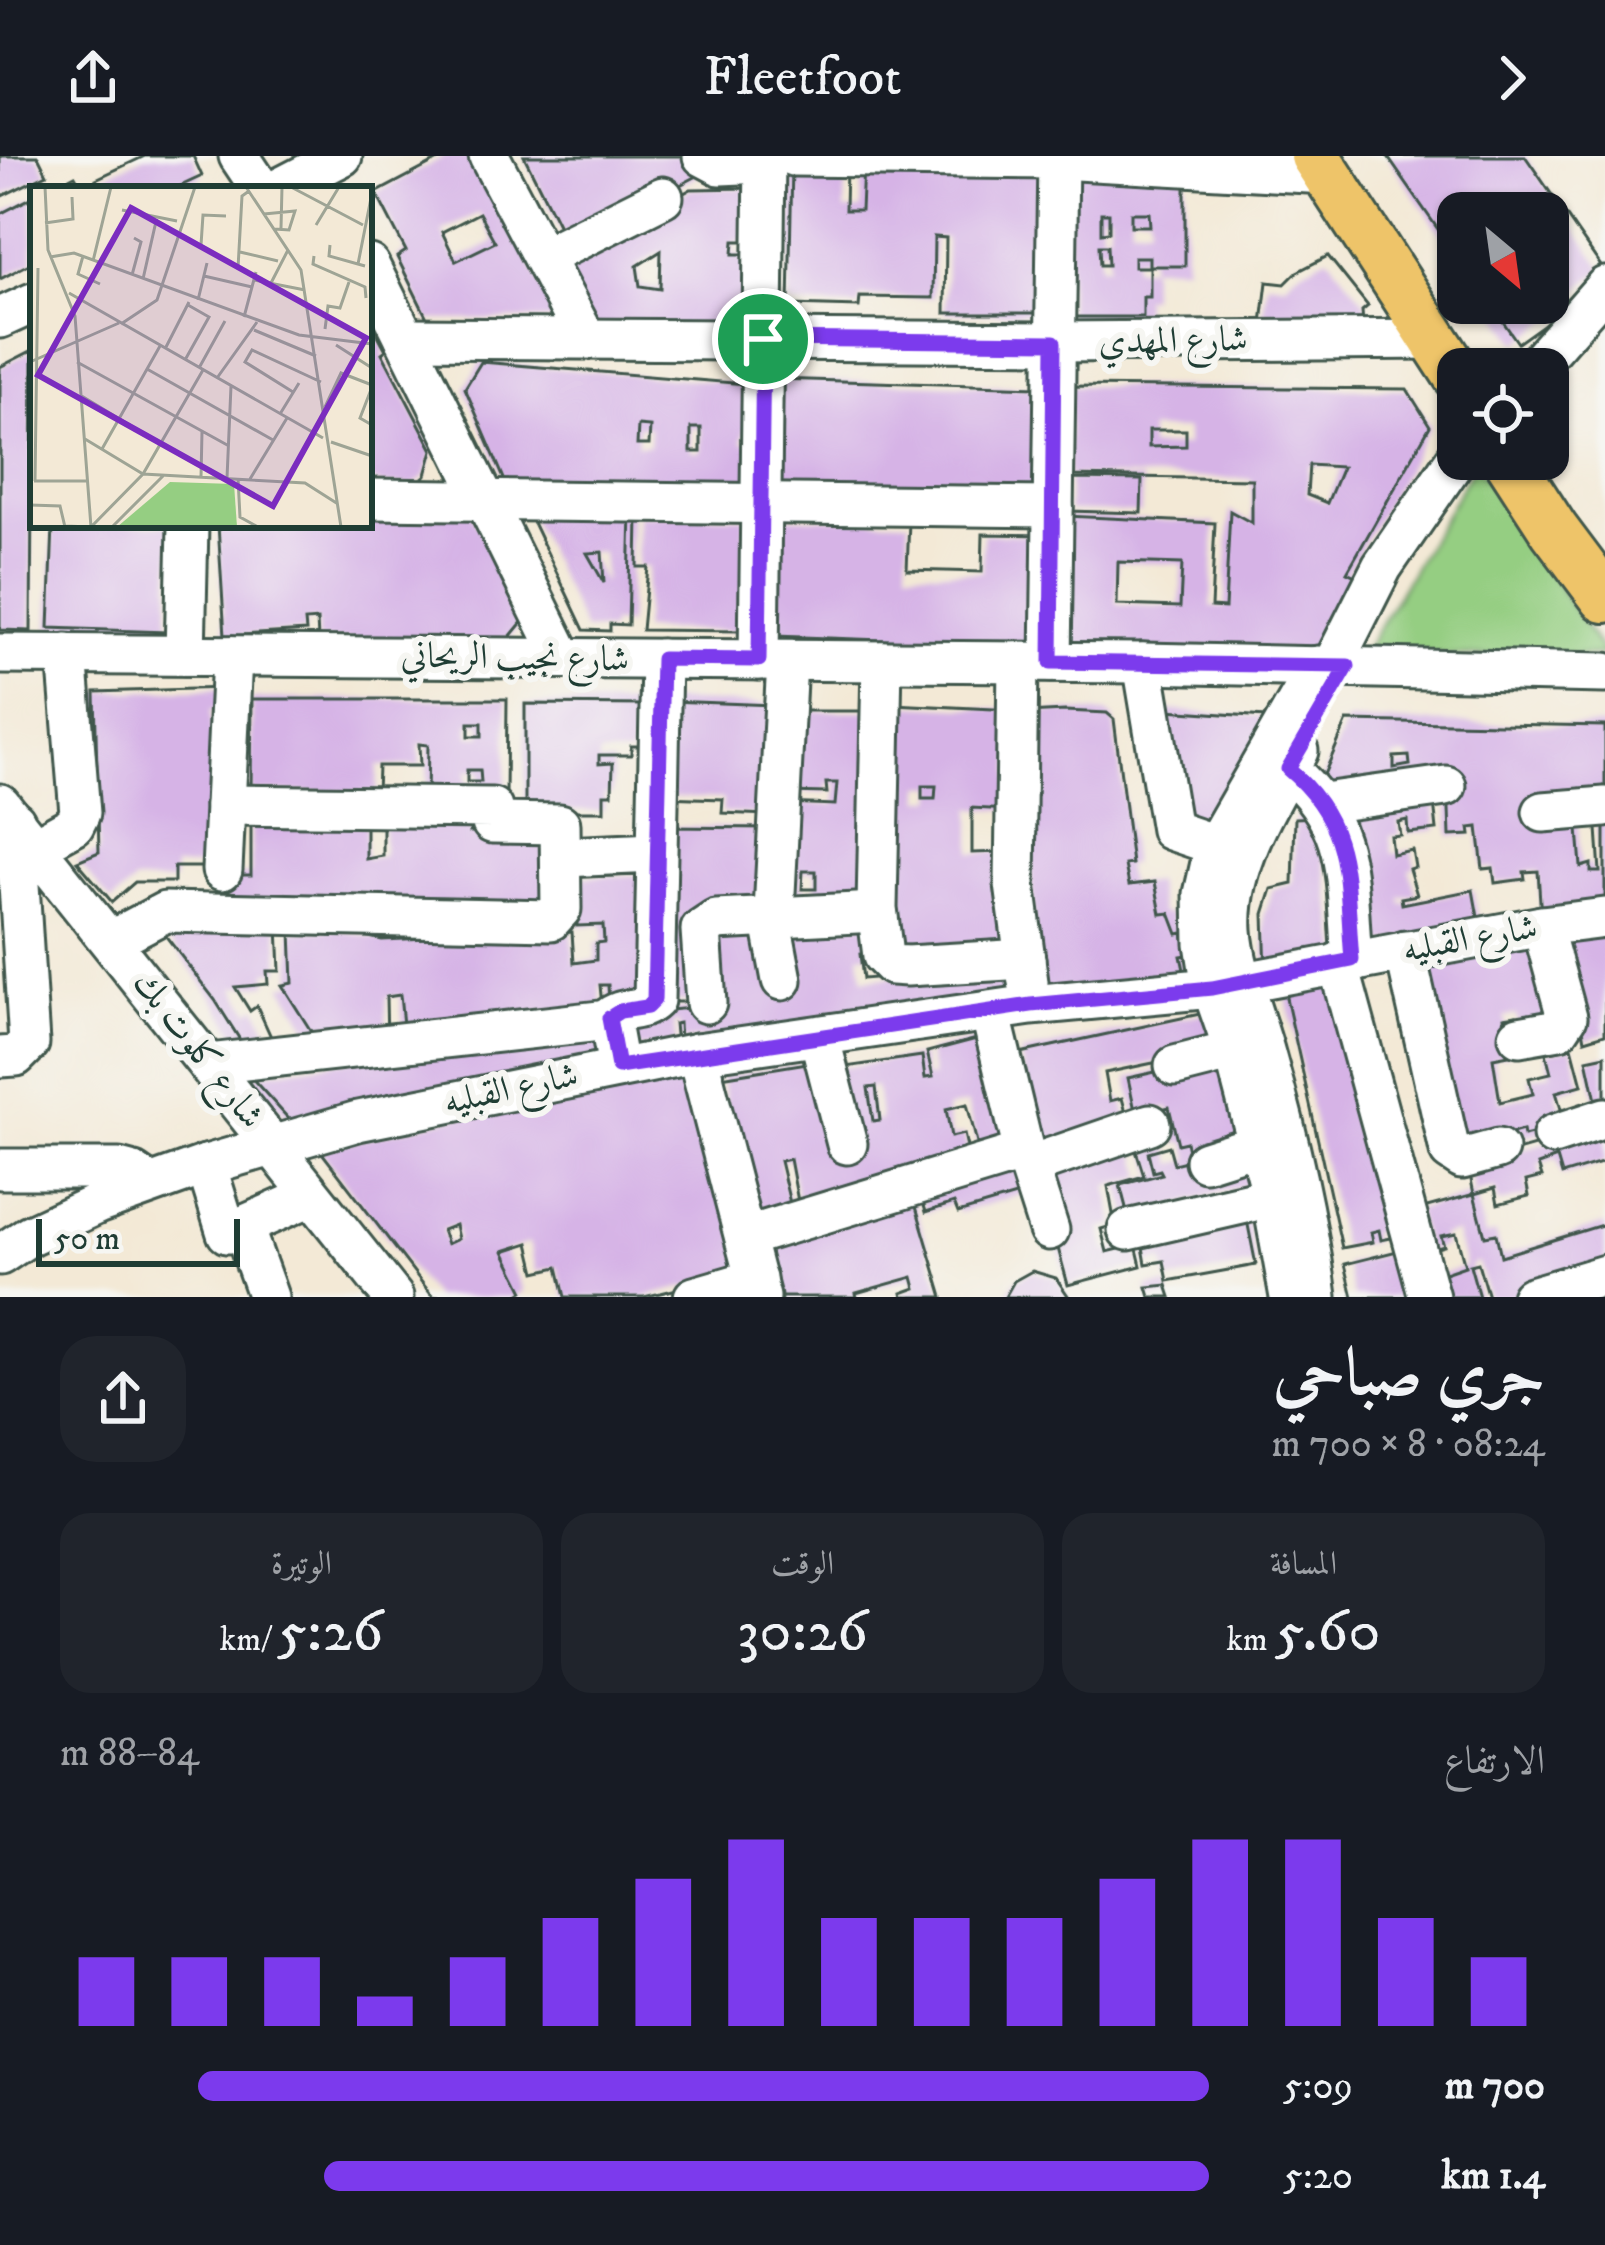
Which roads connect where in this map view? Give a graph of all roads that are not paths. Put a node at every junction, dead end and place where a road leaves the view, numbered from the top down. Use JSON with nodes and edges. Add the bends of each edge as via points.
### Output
{"nodes":[{"id":1,"x":239,"y":156,"type":"edge"},
{"id":2,"x":489,"y":156,"type":"edge"},
{"id":3,"x":703,"y":156,"type":"edge"},
{"id":4,"x":774,"y":158,"type":"edge"},
{"id":5,"x":1058,"y":158,"type":"edge"},
{"id":6,"x":1321,"y":165,"type":"edge"},
{"id":7,"x":332,"y":171,"type":"edge"},
{"id":8,"x":259,"y":186,"type":"edge"},
{"id":9,"x":287,"y":186,"type":"edge"},
{"id":10,"x":663,"y":197,"type":"dead end"},
{"id":11,"x":543,"y":257,"type":"junction"},
{"id":12,"x":372,"y":271,"type":"edge"},
{"id":13,"x":1605,"y":287,"type":"edge"},
{"id":14,"x":30,"y":304,"type":"edge"},
{"id":15,"x":0,"y":318,"type":"edge"},
{"id":16,"x":405,"y":338,"type":"junction"},
{"id":17,"x":585,"y":338,"type":"junction"},
{"id":18,"x":763,"y":339,"type":"junction"},
{"id":19,"x":1054,"y":342,"type":"junction"},
{"id":20,"x":1441,"y":348,"type":"edge"},
{"id":21,"x":1551,"y":348,"type":"edge"},
{"id":22,"x":1437,"y":357,"type":"edge"},
{"id":23,"x":1442,"y":480,"type":"edge"},
{"id":24,"x":1521,"y":480,"type":"edge"},
{"id":25,"x":372,"y":499,"type":"edge"},
{"id":26,"x":485,"y":501,"type":"junction"},
{"id":27,"x":761,"y":504,"type":"junction"},
{"id":28,"x":1053,"y":507,"type":"junction"},
{"id":29,"x":188,"y":528,"type":"edge"},
{"id":30,"x":1605,"y":598,"type":"edge"},
{"id":31,"x":0,"y":654,"type":"edge"},
{"id":32,"x":68,"y":654,"type":"junction"},
{"id":33,"x":185,"y":655,"type":"junction"},
{"id":34,"x":232,"y":656,"type":"junction"},
{"id":35,"x":563,"y":658,"type":"junction"},
{"id":36,"x":662,"y":659,"type":"junction"},
{"id":37,"x":773,"y":661,"type":"junction"},
{"id":38,"x":882,"y":662,"type":"junction"},
{"id":39,"x":1034,"y":662,"type":"junction"},
{"id":40,"x":1143,"y":663,"type":"junction"},
{"id":41,"x":1332,"y":666,"type":"junction"},
{"id":42,"x":1605,"y":674,"type":"edge"},
{"id":43,"x":1288,"y":769,"type":"junction"},
{"id":44,"x":1446,"y":786,"type":"dead end"},
{"id":45,"x":1323,"y":803,"type":"junction"},
{"id":46,"x":225,"y":805,"type":"junction"},
{"id":47,"x":1605,"y":807,"type":"edge"},
{"id":48,"x":1543,"y":812,"type":"dead end"},
{"id":49,"x":17,"y":824,"type":"edge"},
{"id":50,"x":561,"y":841,"type":"junction"},
{"id":51,"x":1214,"y":845,"type":"junction"},
{"id":52,"x":656,"y":853,"type":"junction"},
{"id":53,"x":222,"y":870,"type":"dead end"},
{"id":54,"x":877,"y":912,"type":"junction"},
{"id":55,"x":774,"y":917,"type":"junction"},
{"id":56,"x":1605,"y":918,"type":"edge"},
{"id":57,"x":1542,"y":926,"type":"junction"},
{"id":58,"x":112,"y":940,"type":"junction"},
{"id":59,"x":1406,"y":951,"type":"junction"},
{"id":60,"x":1025,"y":959,"type":"junction"},
{"id":61,"x":1345,"y":962,"type":"junction"},
{"id":62,"x":782,"y":980,"type":"dead end"},
{"id":63,"x":1229,"y":985,"type":"junction"},
{"id":64,"x":706,"y":1003,"type":"dead end"},
{"id":65,"x":1031,"y":1005,"type":"junction"},
{"id":66,"x":990,"y":1011,"type":"junction"},
{"id":67,"x":609,"y":1020,"type":"junction"},
{"id":68,"x":819,"y":1036,"type":"junction"},
{"id":69,"x":1519,"y":1036,"type":"dead end"},
{"id":70,"x":1234,"y":1052,"type":"junction"},
{"id":71,"x":697,"y":1053,"type":"junction"},
{"id":72,"x":0,"y":1058,"type":"edge"},
{"id":73,"x":209,"y":1064,"type":"junction"},
{"id":74,"x":1175,"y":1066,"type":"dead end"},
{"id":75,"x":618,"y":1067,"type":"junction"},
{"id":76,"x":1605,"y":1118,"type":"edge"},
{"id":77,"x":1150,"y":1124,"type":"dead end"},
{"id":78,"x":1553,"y":1135,"type":"dead end"},
{"id":79,"x":847,"y":1144,"type":"dead end"},
{"id":80,"x":1259,"y":1144,"type":"junction"},
{"id":81,"x":273,"y":1146,"type":"junction"},
{"id":82,"x":1498,"y":1149,"type":"dead end"},
{"id":83,"x":1026,"y":1159,"type":"junction"},
{"id":84,"x":1205,"y":1161,"type":"dead end"},
{"id":85,"x":206,"y":1165,"type":"junction"},
{"id":86,"x":0,"y":1169,"type":"edge"},
{"id":87,"x":151,"y":1184,"type":"junction"},
{"id":88,"x":311,"y":1196,"type":"junction"},
{"id":89,"x":1272,"y":1197,"type":"junction"},
{"id":90,"x":243,"y":1227,"type":"junction"},
{"id":91,"x":1048,"y":1230,"type":"dead end"},
{"id":92,"x":1128,"y":1230,"type":"dead end"},
{"id":93,"x":745,"y":1237,"type":"junction"},
{"id":94,"x":0,"y":1255,"type":"edge"},
{"id":95,"x":1605,"y":1275,"type":"edge"},
{"id":96,"x":758,"y":1288,"type":"edge"},
{"id":97,"x":268,"y":1297,"type":"edge"},
{"id":98,"x":393,"y":1297,"type":"edge"},
{"id":99,"x":694,"y":1297,"type":"edge"},
{"id":100,"x":1290,"y":1297,"type":"edge"},
{"id":101,"x":1317,"y":1297,"type":"edge"},
{"id":102,"x":1429,"y":1297,"type":"edge"},
{"id":103,"x":1532,"y":1297,"type":"edge"}],
"edges":[{"from":1,"to":8,"type":"street"},
{"from":2,"to":11,"type":"street"},
{"from":3,"to":4,"type":"street","via":[[720,165]]},
{"from":4,"to":5,"type":"street"},
{"from":4,"to":18,"type":"street"},
{"from":5,"to":6,"type":"street"},
{"from":5,"to":19,"type":"street"},
{"from":6,"to":20,"type":"main road"},
{"from":7,"to":9,"type":"street"},
{"from":10,"to":11,"type":"street"},
{"from":11,"to":17,"type":"street"},
{"from":12,"to":16,"type":"street"},
{"from":13,"to":21,"type":"street"},
{"from":14,"to":15,"type":"street"},
{"from":16,"to":17,"type":"street","name":"شارع المهدي"},
{"from":16,"to":26,"type":"street"},
{"from":17,"to":18,"type":"street","name":"شارع المهدي"},
{"from":18,"to":19,"type":"street","name":"شارع المهدي"},
{"from":18,"to":27,"type":"street"},
{"from":19,"to":22,"type":"street","name":"شارع المهدي"},
{"from":19,"to":28,"type":"street"},
{"from":23,"to":41,"type":"street","via":[[1382,567]]},
{"from":24,"to":30,"type":"main road"},
{"from":25,"to":26,"type":"street"},
{"from":26,"to":27,"type":"street"},
{"from":26,"to":35,"type":"street"},
{"from":27,"to":28,"type":"street"},
{"from":27,"to":37,"type":"street"},
{"from":28,"to":39,"type":"street"},
{"from":29,"to":33,"type":"street"},
{"from":31,"to":32,"type":"street","name":"شارع نجيب الريحاني"},
{"from":32,"to":33,"type":"street","name":"شارع نجيب الريحاني"},
{"from":32,"to":49,"type":"street","via":[[80,813],[74,825]]},
{"from":33,"to":34,"type":"street","name":"شارع نجيب الريحاني"},
{"from":34,"to":35,"type":"street","name":"شارع نجيب الريحاني"},
{"from":34,"to":46,"type":"street"},
{"from":35,"to":36,"type":"street","name":"شارع نجيب الريحاني"},
{"from":36,"to":37,"type":"street","name":"شارع نجيب الريحاني"},
{"from":36,"to":52,"type":"street"},
{"from":37,"to":38,"type":"street","name":"شارع نجيب الريحاني"},
{"from":37,"to":55,"type":"street"},
{"from":38,"to":39,"type":"street","name":"شارع نجيب الريحاني"},
{"from":38,"to":54,"type":"street"},
{"from":39,"to":40,"type":"street","name":"شارع نجيب الريحاني"},
{"from":39,"to":60,"type":"street","via":[[1015,884]]},
{"from":40,"to":41,"type":"street","name":"شارع نجيب الريحاني"},
{"from":40,"to":51,"type":"street","via":[[1171,830]]},
{"from":41,"to":42,"type":"street","name":"شارع نجيب الريحاني"},
{"from":41,"to":43,"type":"street"},
{"from":41,"to":51,"type":"street"},
{"from":43,"to":45,"type":"street"},
{"from":43,"to":63,"type":"street","via":[[1237,879]]},
{"from":44,"to":45,"type":"street"},
{"from":45,"to":61,"type":"street","via":[[1341,843]]},
{"from":46,"to":50,"type":"street","via":[[492,808],[492,823]]},
{"from":46,"to":53,"type":"street"},
{"from":47,"to":48,"type":"street"},
{"from":49,"to":58,"type":"street","name":"شارع كلوت بك"},
{"from":49,"to":72,"type":"street","via":[[29,1043]]},
{"from":50,"to":52,"type":"street"},
{"from":50,"to":58,"type":"street","via":[[561,909],[551,920],[165,912]]},
{"from":51,"to":63,"type":"street","via":[[1204,943]]},
{"from":52,"to":67,"type":"street","via":[[654,1000]]},
{"from":54,"to":55,"type":"street"},
{"from":54,"to":60,"type":"street","via":[[880,948],[892,965]]},
{"from":55,"to":62,"type":"street"},
{"from":55,"to":64,"type":"street","via":[[705,924]]},
{"from":56,"to":57,"type":"street","name":"شارع القبليه"},
{"from":57,"to":59,"type":"street","name":"شارع القبليه"},
{"from":57,"to":69,"type":"street","via":[[1567,1017],[1559,1029]]},
{"from":58,"to":73,"type":"street","name":"شارع كلوت بك"},
{"from":59,"to":61,"type":"street","name":"شارع القبليه"},
{"from":59,"to":82,"type":"street","via":[[1450,1151],[1462,1159]]},
{"from":60,"to":65,"type":"street"},
{"from":61,"to":63,"type":"street","name":"شارع القبليه"},
{"from":61,"to":102,"type":"street"},
{"from":63,"to":65,"type":"street","name":"شارع القبليه"},
{"from":63,"to":70,"type":"street"},
{"from":63,"to":101,"type":"street","via":[[1290,1148]]},
{"from":65,"to":66,"type":"street","name":"شارع القبليه"},
{"from":66,"to":68,"type":"street","name":"شارع القبليه"},
{"from":66,"to":83,"type":"street"},
{"from":67,"to":73,"type":"street"},
{"from":67,"to":75,"type":"street"},
{"from":68,"to":71,"type":"street","name":"شارع القبليه"},
{"from":68,"to":79,"type":"street"},
{"from":70,"to":74,"type":"street"},
{"from":70,"to":80,"type":"street"},
{"from":71,"to":75,"type":"street","name":"شارع القبليه"},
{"from":71,"to":93,"type":"street"},
{"from":73,"to":81,"type":"street","name":"شارع كلوت بك"},
{"from":75,"to":81,"type":"street","name":"شارع القبليه"},
{"from":76,"to":78,"type":"street"},
{"from":77,"to":83,"type":"street"},
{"from":80,"to":84,"type":"street"},
{"from":80,"to":89,"type":"street"},
{"from":81,"to":85,"type":"street","name":"شارع القبليه"},
{"from":81,"to":88,"type":"street","name":"شارع كلوت بك"},
{"from":83,"to":91,"type":"street"},
{"from":83,"to":93,"type":"street"},
{"from":85,"to":87,"type":"street","name":"شارع القبليه"},
{"from":85,"to":90,"type":"street","via":[[227,1233]]},
{"from":86,"to":87,"type":"street","via":[[119,1169]]},
{"from":87,"to":94,"type":"street","name":"شارع القبليه","via":[[58,1220]]},
{"from":88,"to":90,"type":"street"},
{"from":88,"to":98,"type":"street","name":"شارع كلوت بك"},
{"from":89,"to":92,"type":"street"},
{"from":89,"to":100,"type":"street"},
{"from":90,"to":97,"type":"street"},
{"from":93,"to":96,"type":"street"},
{"from":95,"to":103,"type":"street"},
{"from":96,"to":99,"type":"street"}]}
